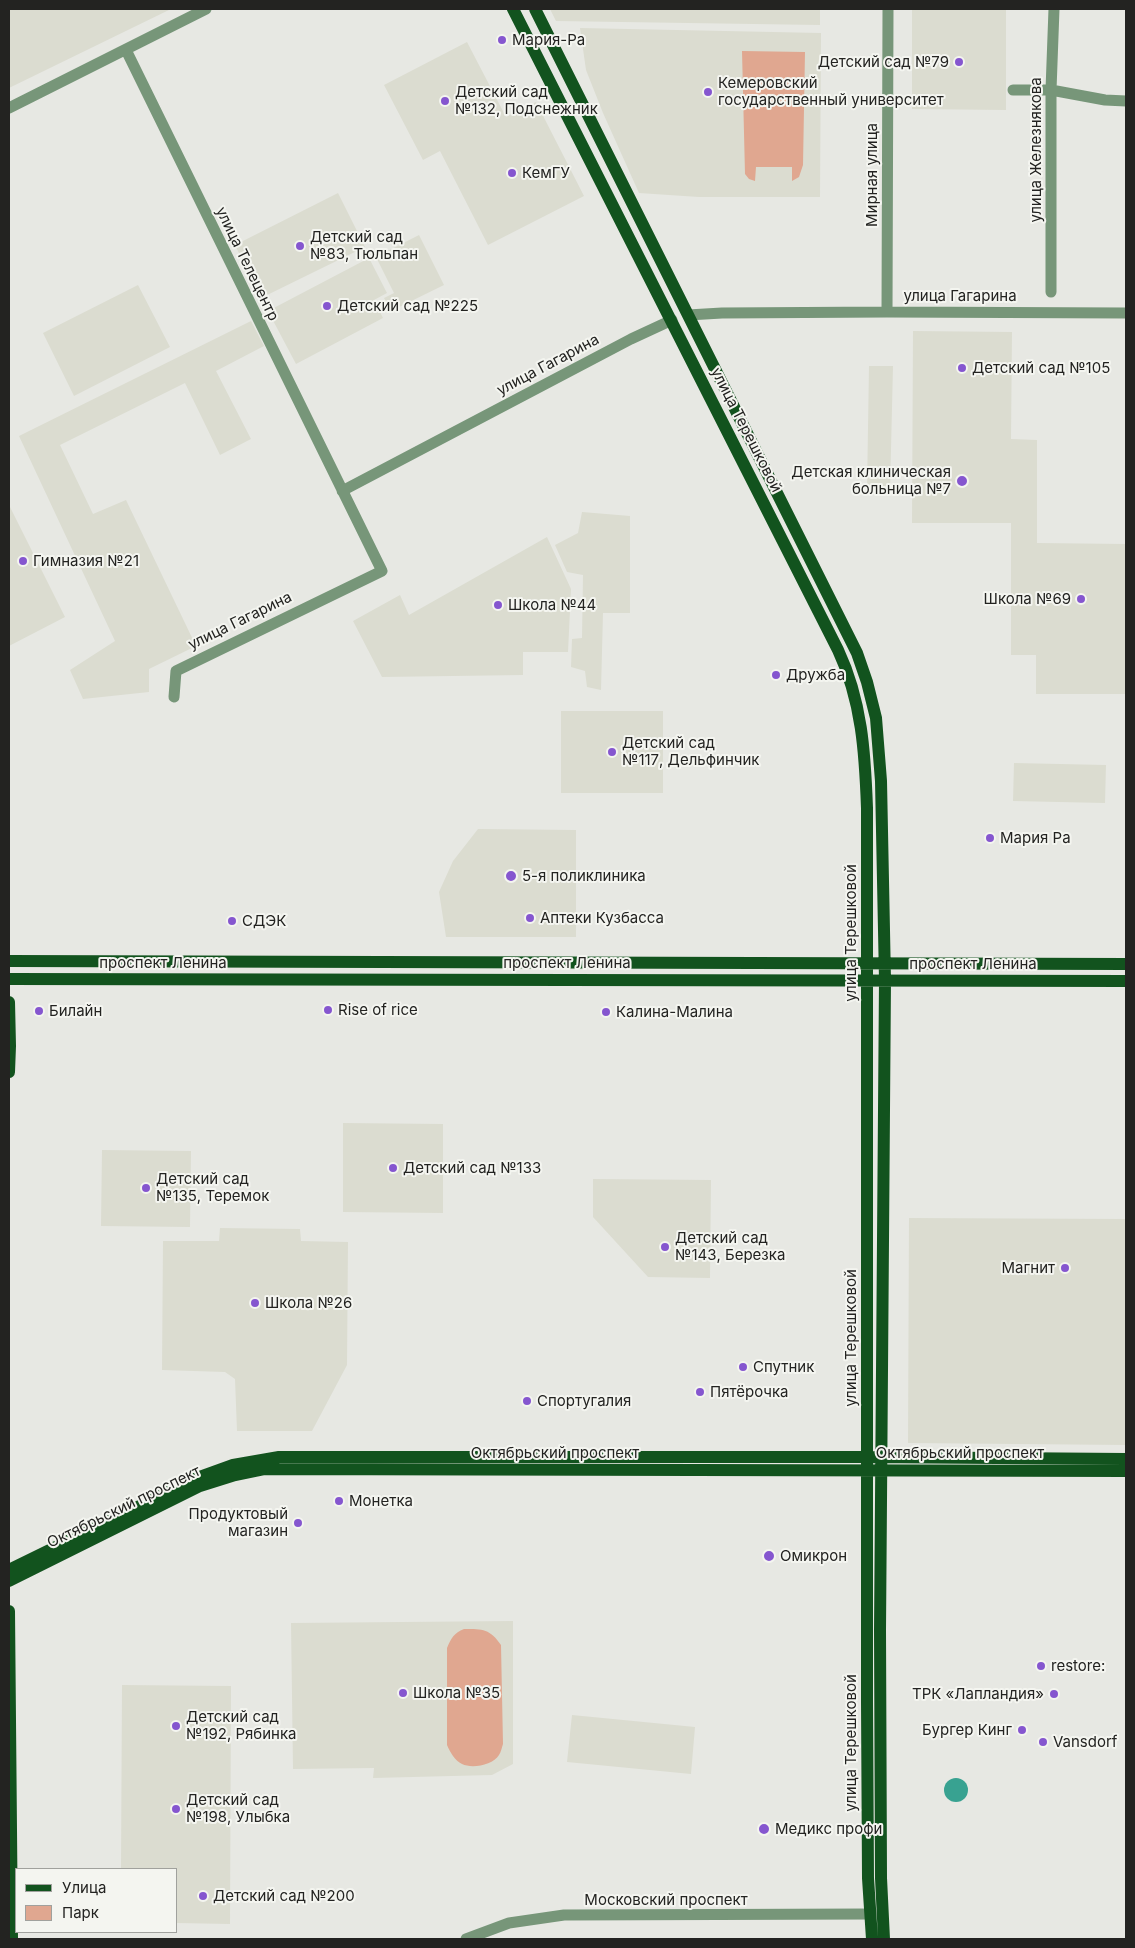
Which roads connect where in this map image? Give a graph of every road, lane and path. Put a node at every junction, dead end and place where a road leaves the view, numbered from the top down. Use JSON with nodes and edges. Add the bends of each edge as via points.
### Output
{"nodes":[{"id":1,"x":206,"y":9,"type":"edge"},
{"id":2,"x":513,"y":9,"type":"edge"},
{"id":3,"x":535,"y":9,"type":"edge"},
{"id":4,"x":888,"y":9,"type":"edge"},
{"id":5,"x":1054,"y":9,"type":"edge"},
{"id":6,"x":126,"y":50,"type":"junction"},
{"id":7,"x":1013,"y":90,"type":"dead end"},
{"id":8,"x":1051,"y":90,"type":"junction"},
{"id":9,"x":1126,"y":101,"type":"edge"},
{"id":10,"x":9,"y":108,"type":"edge"},
{"id":11,"x":1051,"y":292,"type":"dead end"},
{"id":12,"x":886,"y":312,"type":"junction"},
{"id":13,"x":1126,"y":313,"type":"edge"},
{"id":14,"x":688,"y":315,"type":"junction"},
{"id":15,"x":672,"y":320,"type":"junction"},
{"id":16,"x":342,"y":491,"type":"junction"},
{"id":17,"x":174,"y":697,"type":"dead end"},
{"id":18,"x":9,"y":961,"type":"edge"},
{"id":19,"x":591,"y":962,"type":"junction"},
{"id":20,"x":868,"y":962,"type":"junction"},
{"id":21,"x":884,"y":962,"type":"junction"},
{"id":22,"x":1126,"y":964,"type":"edge"},
{"id":23,"x":9,"y":979,"type":"edge"},
{"id":24,"x":558,"y":980,"type":"junction"},
{"id":25,"x":868,"y":980,"type":"junction"},
{"id":26,"x":885,"y":980,"type":"junction"},
{"id":27,"x":1126,"y":981,"type":"edge"},
{"id":28,"x":9,"y":1002,"type":"edge"},
{"id":29,"x":9,"y":1072,"type":"edge"},
{"id":30,"x":1126,"y":1459,"type":"edge"},
{"id":31,"x":868,"y":1463,"type":"junction"},
{"id":32,"x":882,"y":1463,"type":"junction"},
{"id":33,"x":1126,"y":1471,"type":"edge"},
{"id":34,"x":9,"y":1570,"type":"edge"},
{"id":35,"x":9,"y":1581,"type":"edge"},
{"id":36,"x":9,"y":1611,"type":"edge"},
{"id":37,"x":870,"y":1914,"type":"junction"},
{"id":38,"x":12,"y":1939,"type":"edge"},
{"id":39,"x":466,"y":1939,"type":"edge"},
{"id":40,"x":872,"y":1939,"type":"edge"},
{"id":41,"x":884,"y":1939,"type":"edge"}],
"edges":[{"from":1,"to":6,"type":"street"},
{"from":2,"to":15,"type":"main road","name":"улица Терешковой"},
{"from":3,"to":14,"type":"main road","name":"улица Терешковой"},
{"from":4,"to":12,"type":"street","name":"Мирная улица"},
{"from":5,"to":8,"type":"street","name":"улица Железнякова"},
{"from":6,"to":10,"type":"street"},
{"from":6,"to":16,"type":"street","name":"улица Телецентр"},
{"from":7,"to":8,"type":"street"},
{"from":8,"to":9,"type":"street"},
{"from":8,"to":11,"type":"street","name":"улица Железнякова"},
{"from":12,"to":13,"type":"street","name":"улица Гагарина"},
{"from":12,"to":14,"type":"street","name":"улица Гагарина"},
{"from":14,"to":15,"type":"main road","name":"улица Гагарина"},
{"from":14,"to":21,"type":"main road","name":"улица Терешковой","via":[[853,645],[867,682],[877,726],[880,762]]},
{"from":15,"to":16,"type":"street","name":"улица Гагарина"},
{"from":15,"to":20,"type":"main road","name":"улица Терешковой","via":[[838,650],[852,685],[860,719],[868,808]]},
{"from":16,"to":17,"type":"street","name":"улица Гагарина","via":[[382,571],[176,671]]},
{"from":18,"to":19,"type":"main road","name":"проспект Ленина"},
{"from":19,"to":20,"type":"main road","name":"проспект Ленина"},
{"from":19,"to":24,"type":"main road","via":[[586,971]]},
{"from":20,"to":21,"type":"main road","name":"проспект Ленина"},
{"from":20,"to":25,"type":"main road","name":"улица Терешковой"},
{"from":21,"to":22,"type":"main road","name":"проспект Ленина"},
{"from":21,"to":26,"type":"main road","name":"улица Терешковой"},
{"from":23,"to":24,"type":"main road","name":"проспект Ленина"},
{"from":24,"to":25,"type":"main road","name":"проспект Ленина"},
{"from":25,"to":26,"type":"main road","name":"проспект Ленина"},
{"from":25,"to":31,"type":"main road","name":"улица Терешковой"},
{"from":26,"to":27,"type":"main road","name":"проспект Ленина"},
{"from":26,"to":32,"type":"main road","name":"улица Терешковой"},
{"from":28,"to":29,"type":"main road"},
{"from":30,"to":32,"type":"main road","name":"Октябрьский проспект"},
{"from":31,"to":32,"type":"main road","name":"Октябрьский проспект"},
{"from":31,"to":34,"type":"main road","name":"Октябрьский проспект","via":[[262,1459],[196,1478]]},
{"from":31,"to":35,"type":"main road","name":"Октябрьский проспект","via":[[264,1468],[200,1486]]},
{"from":31,"to":37,"type":"main road","name":"улица Терешковой"},
{"from":32,"to":33,"type":"main road","name":"Октябрьский проспект"},
{"from":32,"to":41,"type":"main road","name":"улица Терешковой","via":[[880,1648]]},
{"from":36,"to":38,"type":"main road"},
{"from":37,"to":39,"type":"street","name":"Московский проспект","via":[[564,1915],[509,1923]]},
{"from":37,"to":40,"type":"main road","name":"улица Терешковой"}]}
